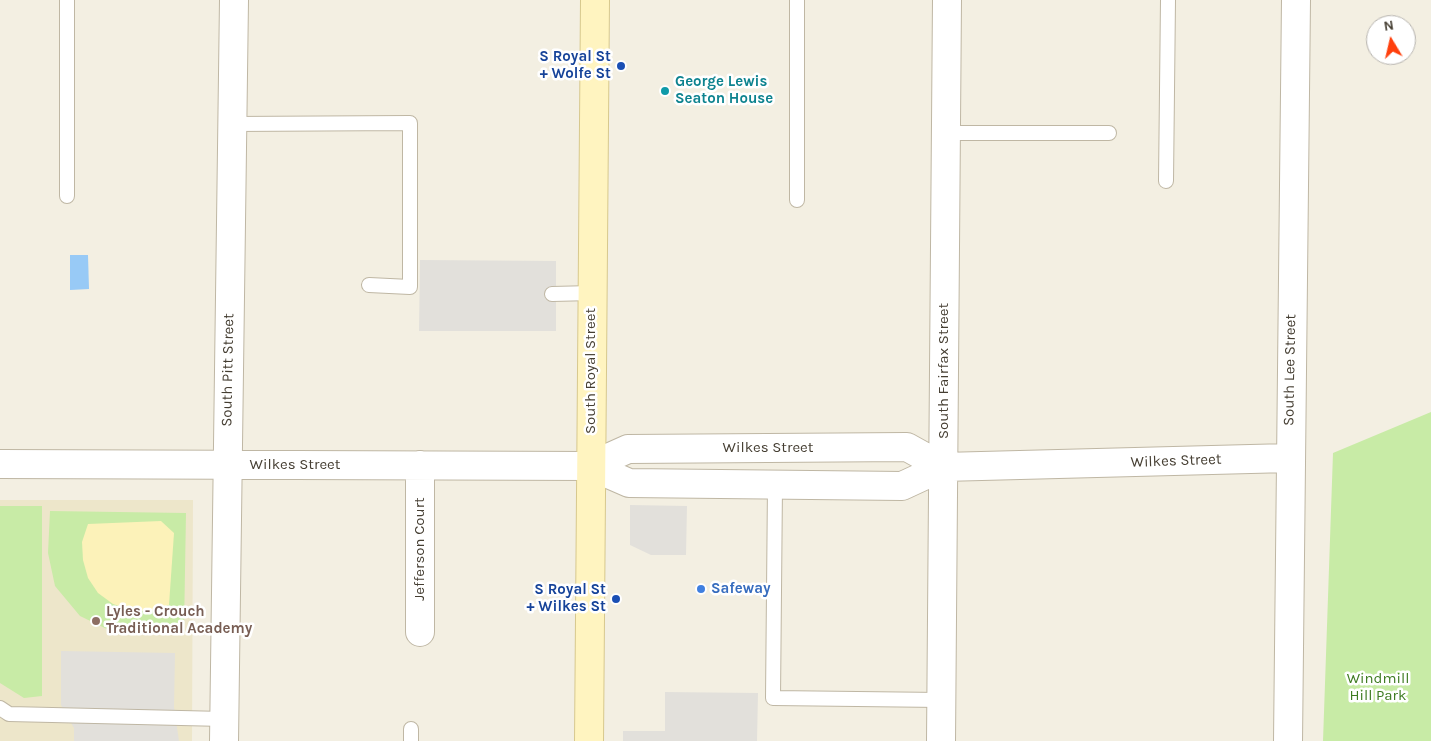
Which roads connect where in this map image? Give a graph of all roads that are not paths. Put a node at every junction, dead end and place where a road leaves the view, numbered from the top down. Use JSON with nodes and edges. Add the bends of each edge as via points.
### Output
{"nodes":[{"id":1,"x":67,"y":0,"type":"edge"},
{"id":2,"x":234,"y":0,"type":"edge"},
{"id":3,"x":595,"y":0,"type":"edge"},
{"id":4,"x":797,"y":0,"type":"edge"},
{"id":5,"x":947,"y":0,"type":"edge"},
{"id":6,"x":1168,"y":0,"type":"edge"},
{"id":7,"x":1296,"y":0,"type":"edge"},
{"id":8,"x":232,"y":124,"type":"junction"},
{"id":9,"x":946,"y":133,"type":"junction"},
{"id":10,"x":1110,"y":133,"type":"dead end"},
{"id":11,"x":1166,"y":180,"type":"dead end"},
{"id":12,"x":67,"y":196,"type":"dead end"},
{"id":13,"x":797,"y":200,"type":"dead end"},
{"id":14,"x":369,"y":285,"type":"dead end"},
{"id":15,"x":592,"y":293,"type":"junction"},
{"id":16,"x":552,"y":294,"type":"dead end"},
{"id":17,"x":1289,"y":458,"type":"junction"},
{"id":18,"x":0,"y":464,"type":"edge"},
{"id":19,"x":226,"y":464,"type":"junction"},
{"id":20,"x":420,"y":465,"type":"junction"},
{"id":21,"x":590,"y":466,"type":"junction"},
{"id":22,"x":943,"y":467,"type":"junction"},
{"id":23,"x":775,"y":485,"type":"junction"},
{"id":24,"x":420,"y":632,"type":"dead end"},
{"id":25,"x":941,"y":700,"type":"junction"},
{"id":26,"x":0,"y":708,"type":"edge"},
{"id":27,"x":224,"y":730,"type":"edge"},
{"id":28,"x":589,"y":741,"type":"edge"},
{"id":29,"x":941,"y":741,"type":"edge"},
{"id":30,"x":1288,"y":741,"type":"edge"}],
"edges":[{"from":1,"to":12,"type":"lane"},
{"from":2,"to":8,"type":"street","name":"South Pitt Street"},
{"from":3,"to":15,"type":"main road","name":"South Royal Street"},
{"from":4,"to":13,"type":"lane"},
{"from":5,"to":9,"type":"street","name":"South Fairfax Street"},
{"from":6,"to":11,"type":"lane"},
{"from":7,"to":17,"type":"street","name":"South Lee Street"},
{"from":8,"to":14,"type":"lane","via":[[410,123],[410,287]]},
{"from":8,"to":19,"type":"street","name":"South Pitt Street"},
{"from":9,"to":10,"type":"lane"},
{"from":9,"to":22,"type":"street","name":"South Fairfax Street"},
{"from":15,"to":16,"type":"lane"},
{"from":15,"to":21,"type":"main road","name":"South Royal Street"},
{"from":17,"to":22,"type":"street","name":"Wilkes Street"},
{"from":17,"to":30,"type":"street","name":"South Lee Street"},
{"from":18,"to":19,"type":"street","name":"Wilkes Street"},
{"from":19,"to":20,"type":"street","name":"Wilkes Street"},
{"from":19,"to":27,"type":"street","name":"South Pitt Street"},
{"from":20,"to":21,"type":"street","name":"Wilkes Street"},
{"from":20,"to":24,"type":"street","name":"Jefferson Court"},
{"from":21,"to":22,"type":"street","name":"Wilkes Street","via":[[628,449],[907,447]]},
{"from":21,"to":23,"type":"street","name":"Wilkes Street","via":[[629,483]]},
{"from":21,"to":28,"type":"main road","name":"South Royal Street"},
{"from":22,"to":23,"type":"street","name":"Wilkes Street","via":[[902,486]]},
{"from":22,"to":25,"type":"street","name":"South Fairfax Street"},
{"from":23,"to":25,"type":"lane","via":[[772,698]]},
{"from":25,"to":29,"type":"street","name":"South Fairfax Street"},
{"from":26,"to":27,"type":"lane","via":[[9,714]]}]}
